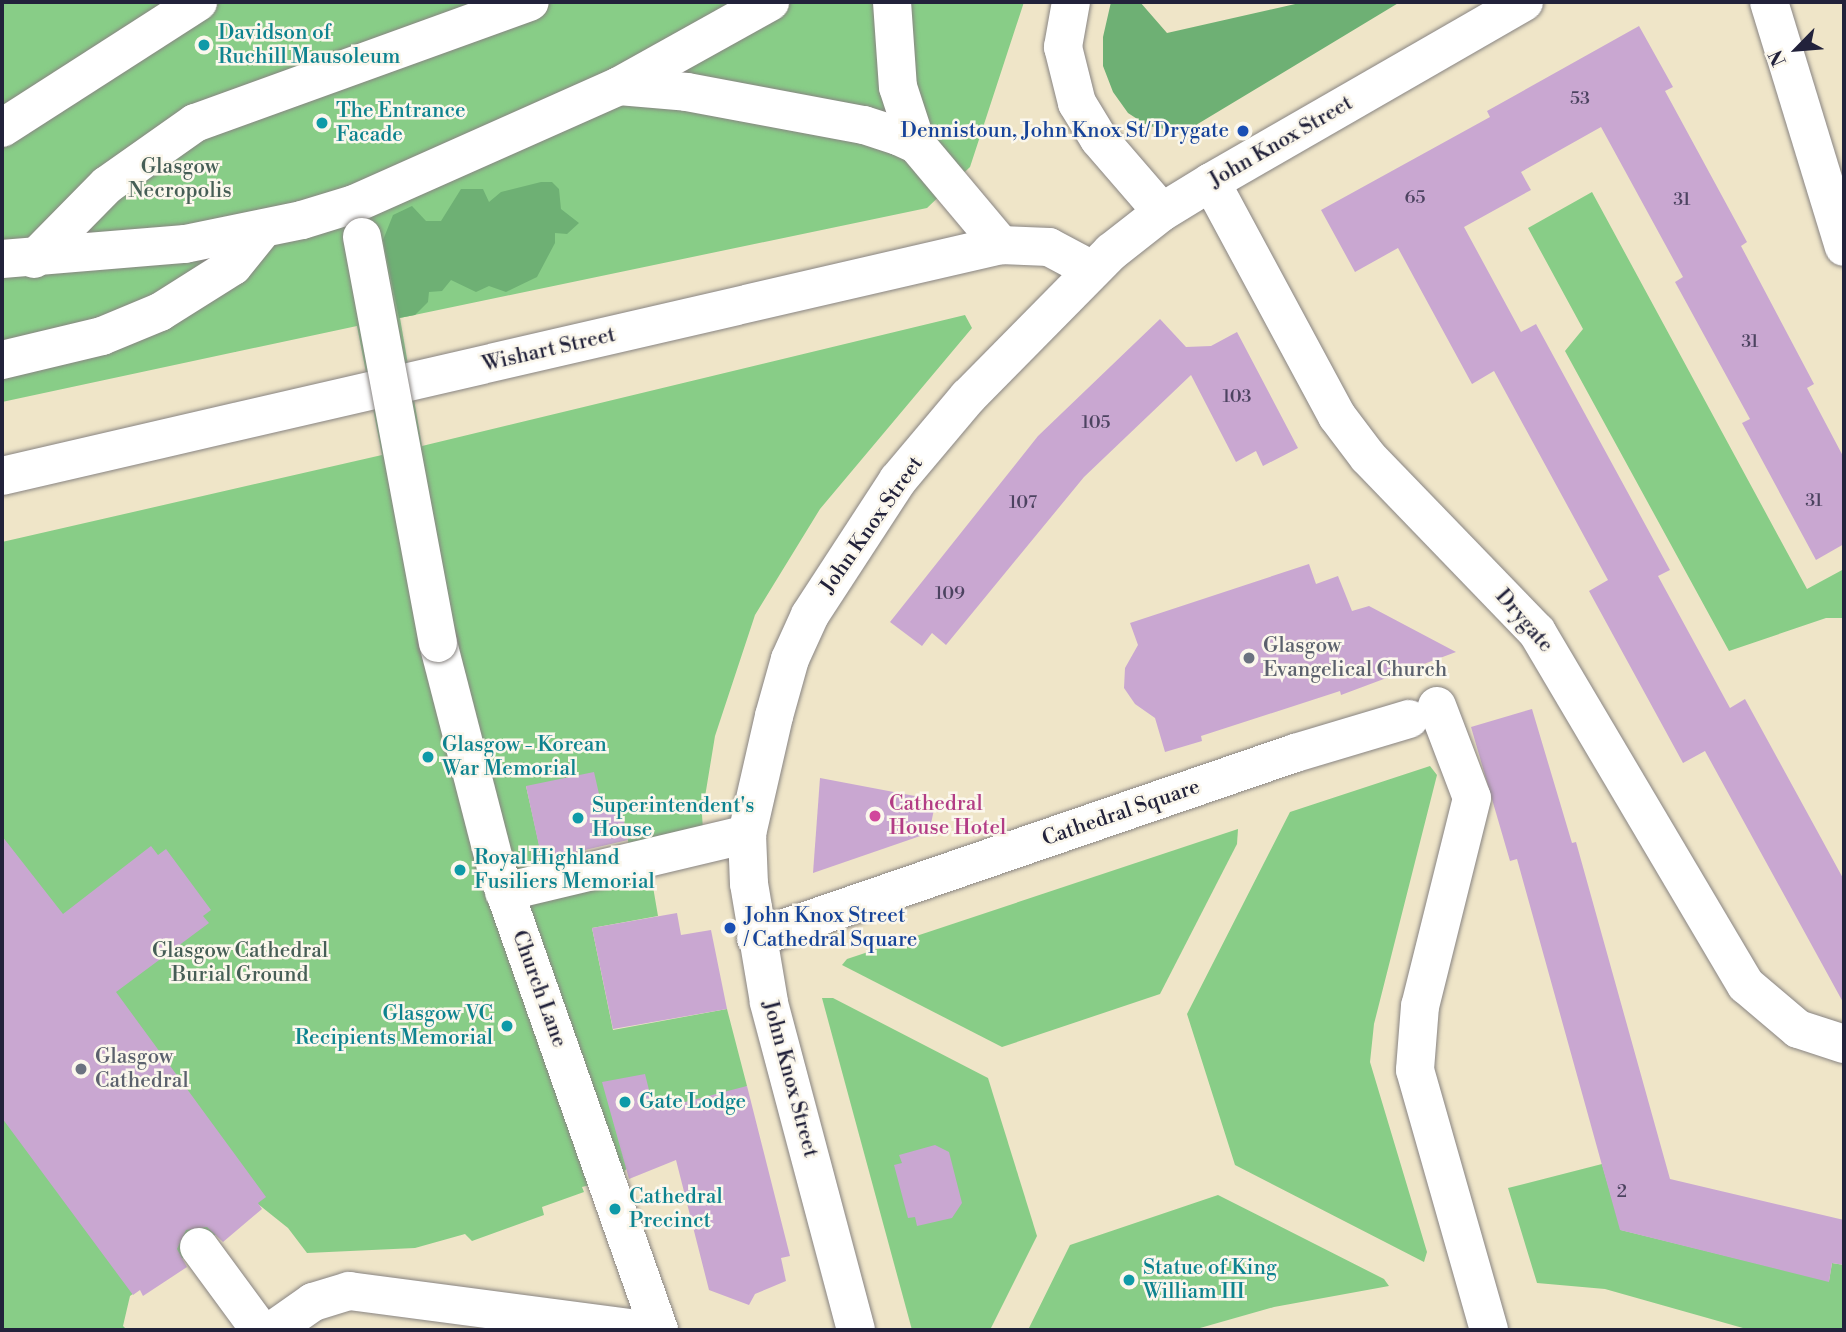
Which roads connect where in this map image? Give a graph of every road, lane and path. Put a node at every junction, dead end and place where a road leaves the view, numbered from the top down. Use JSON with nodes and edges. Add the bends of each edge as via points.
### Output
{"nodes":[{"id":1,"x":198,"y":2,"type":"edge"},
{"id":2,"x":530,"y":2,"type":"edge"},
{"id":3,"x":770,"y":2,"type":"edge"},
{"id":4,"x":892,"y":2,"type":"edge"},
{"id":5,"x":1071,"y":2,"type":"edge"},
{"id":6,"x":1524,"y":2,"type":"edge"},
{"id":7,"x":1769,"y":2,"type":"edge"},
{"id":8,"x":619,"y":86,"type":"junction"},
{"id":9,"x":2,"y":128,"type":"edge"},
{"id":10,"x":917,"y":145,"type":"junction"},
{"id":11,"x":1211,"y":181,"type":"junction"},
{"id":12,"x":1162,"y":212,"type":"junction"},
{"id":13,"x":358,"y":220,"type":"junction"},
{"id":14,"x":262,"y":230,"type":"junction"},
{"id":15,"x":1001,"y":245,"type":"junction"},
{"id":16,"x":1844,"y":247,"type":"edge"},
{"id":17,"x":18,"y":259,"type":"edge"},
{"id":18,"x":1092,"y":270,"type":"junction"},
{"id":19,"x":2,"y":360,"type":"edge"},
{"id":20,"x":2,"y":476,"type":"edge"},
{"id":21,"x":747,"y":834,"type":"junction"},
{"id":22,"x":504,"y":892,"type":"junction"},
{"id":23,"x":755,"y":938,"type":"junction"},
{"id":24,"x":1844,"y":1044,"type":"edge"},
{"id":25,"x":199,"y":1247,"type":"dead end"},
{"id":26,"x":260,"y":1330,"type":"edge"},
{"id":27,"x":273,"y":1330,"type":"edge"},
{"id":28,"x":645,"y":1330,"type":"edge"},
{"id":29,"x":659,"y":1330,"type":"edge"},
{"id":30,"x":856,"y":1330,"type":"edge"},
{"id":31,"x":1489,"y":1330,"type":"edge"}],
"edges":[{"from":1,"to":9,"type":"street"},
{"from":2,"to":17,"type":"street","via":[[195,123],[107,185]]},
{"from":3,"to":8,"type":"street"},
{"from":4,"to":10,"type":"street","via":[[898,88]]},
{"from":5,"to":12,"type":"street","via":[[1063,47],[1077,103],[1099,139]]},
{"from":6,"to":11,"type":"street","name":"John Knox Street"},
{"from":7,"to":16,"type":"street"},
{"from":8,"to":10,"type":"street","via":[[687,92],[864,125]]},
{"from":8,"to":13,"type":"street"},
{"from":10,"to":15,"type":"street"},
{"from":11,"to":12,"type":"street","name":"John Knox Street"},
{"from":11,"to":24,"type":"street","name":"Drygate","via":[[1337,416],[1368,457],[1537,632],[1746,985],[1798,1029]]},
{"from":12,"to":18,"type":"street","name":"John Knox Street"},
{"from":13,"to":14,"type":"street"},
{"from":13,"to":22,"type":"street","name":"Church Lane","bridge":true,"via":[[438,643],[475,799]]},
{"from":14,"to":17,"type":"street","via":[[185,244]]},
{"from":14,"to":19,"type":"street","via":[[233,266],[160,312],[102,336]]},
{"from":15,"to":18,"type":"street","name":"Wishart Street","via":[[1049,247]]},
{"from":15,"to":20,"type":"street","name":"Wishart Street"},
{"from":18,"to":21,"type":"street","name":"John Knox Street","via":[[968,397],[898,480],[849,550],[790,659]]},
{"from":21,"to":22,"type":"street"},
{"from":21,"to":23,"type":"street","name":"John Knox Street"},
{"from":22,"to":29,"type":"street","name":"Church Lane"},
{"from":23,"to":30,"type":"street","name":"John Knox Street"},
{"from":23,"to":31,"type":"street","name":"Cathedral Square","via":[[1423,713],[1472,798],[1420,1006],[1415,1070]]},
{"from":25,"to":26,"type":"street"},
{"from":27,"to":28,"type":"street","via":[[313,1302],[349,1291]]}]}
